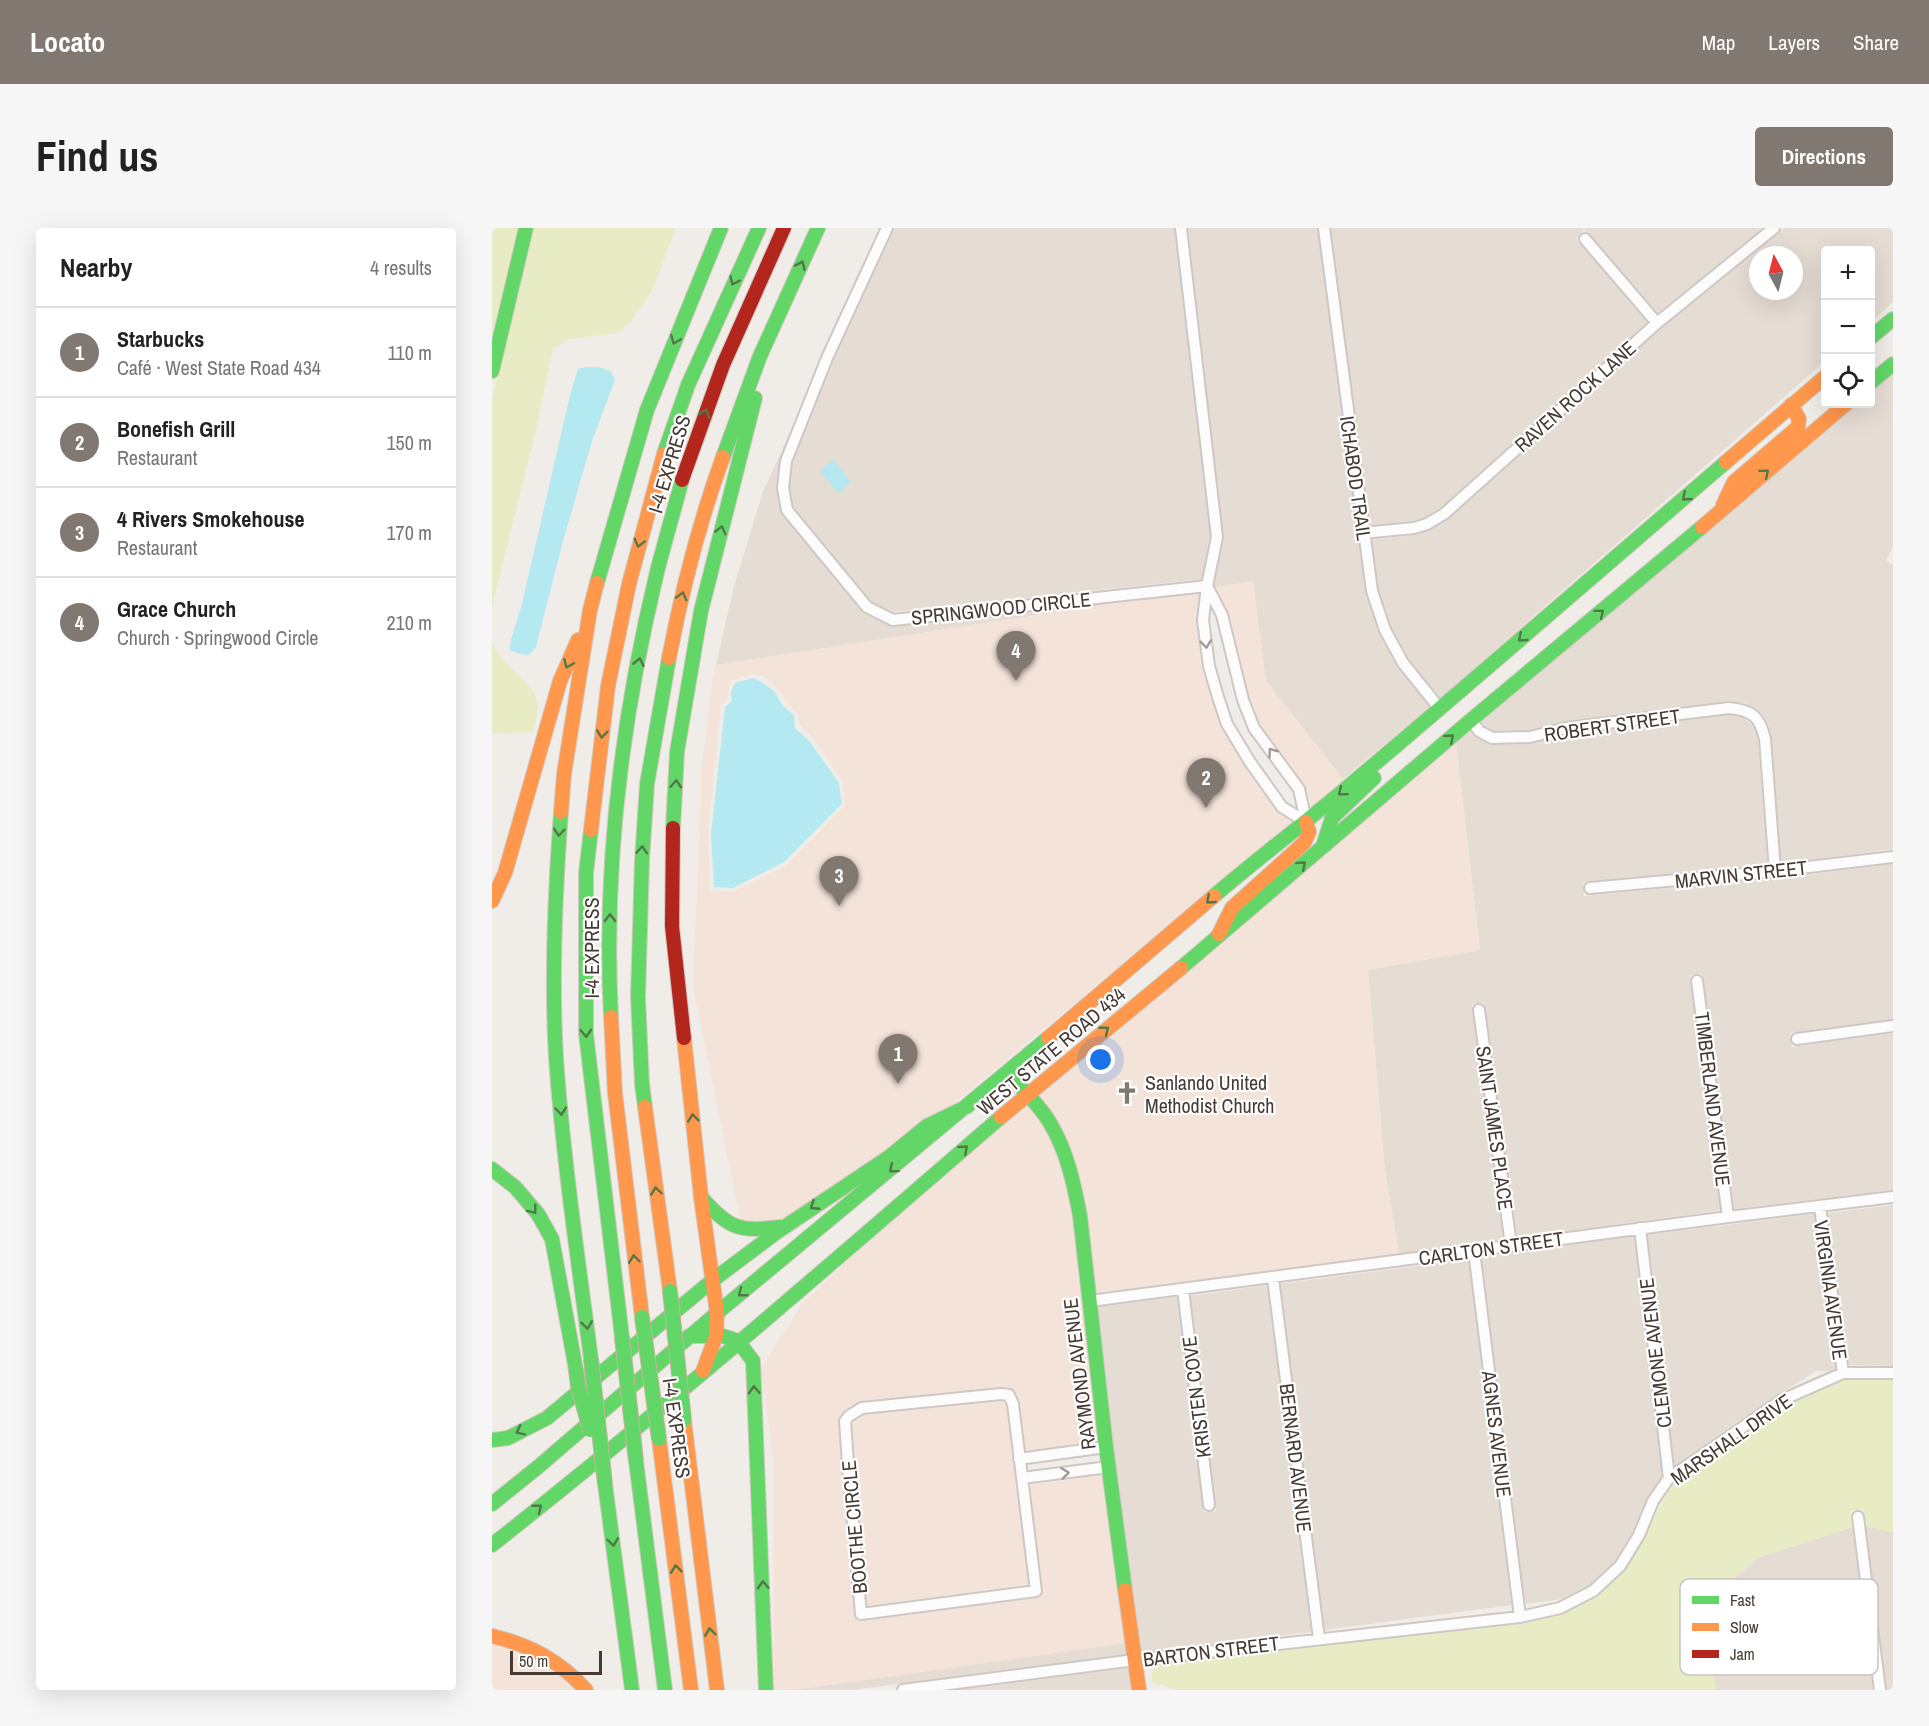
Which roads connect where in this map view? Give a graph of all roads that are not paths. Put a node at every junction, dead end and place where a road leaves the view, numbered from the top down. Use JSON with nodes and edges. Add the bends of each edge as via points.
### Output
{"nodes":[{"id":1,"x":526,"y":228,"type":"edge"},
{"id":2,"x":721,"y":228,"type":"edge"},
{"id":3,"x":759,"y":228,"type":"edge"},
{"id":4,"x":784,"y":228,"type":"edge"},
{"id":5,"x":818,"y":228,"type":"edge"},
{"id":6,"x":887,"y":228,"type":"edge"},
{"id":7,"x":1181,"y":228,"type":"edge"},
{"id":8,"x":1324,"y":228,"type":"edge"},
{"id":9,"x":1774,"y":228,"type":"edge"},
{"id":10,"x":1585,"y":239,"type":"dead end"},
{"id":11,"x":1893,"y":319,"type":"edge"},
{"id":12,"x":1657,"y":323,"type":"junction"},
{"id":13,"x":1875,"y":334,"type":"edge"},
{"id":14,"x":760,"y":356,"type":"junction"},
{"id":15,"x":1893,"y":364,"type":"edge"},
{"id":16,"x":492,"y":371,"type":"edge"},
{"id":17,"x":1875,"y":379,"type":"edge"},
{"id":18,"x":1821,"y":380,"type":"edge"},
{"id":19,"x":1791,"y":405,"type":"junction"},
{"id":20,"x":1841,"y":408,"type":"edge"},
{"id":21,"x":1720,"y":511,"type":"junction"},
{"id":22,"x":1363,"y":534,"type":"junction"},
{"id":23,"x":1207,"y":586,"type":"junction"},
{"id":24,"x":590,"y":610,"type":"junction"},
{"id":25,"x":1440,"y":709,"type":"junction"},
{"id":26,"x":1471,"y":720,"type":"junction"},
{"id":27,"x":1409,"y":735,"type":"junction"},
{"id":28,"x":1306,"y":822,"type":"junction"},
{"id":29,"x":1322,"y":847,"type":"junction"},
{"id":30,"x":1893,"y":857,"type":"edge"},
{"id":31,"x":1775,"y":872,"type":"junction"},
{"id":32,"x":1590,"y":888,"type":"dead end"},
{"id":33,"x":492,"y":901,"type":"edge"},
{"id":34,"x":1213,"y":942,"type":"junction"},
{"id":35,"x":1697,"y":981,"type":"dead end"},
{"id":36,"x":1479,"y":1010,"type":"dead end"},
{"id":37,"x":1893,"y":1026,"type":"edge"},
{"id":38,"x":1797,"y":1039,"type":"dead end"},
{"id":39,"x":1008,"y":1073,"type":"junction"},
{"id":40,"x":1028,"y":1094,"type":"junction"},
{"id":41,"x":968,"y":1106,"type":"junction"},
{"id":42,"x":492,"y":1169,"type":"edge"},
{"id":43,"x":701,"y":1197,"type":"junction"},
{"id":44,"x":1893,"y":1197,"type":"edge"},
{"id":45,"x":1820,"y":1207,"type":"junction"},
{"id":46,"x":1728,"y":1217,"type":"junction"},
{"id":47,"x":784,"y":1227,"type":"junction"},
{"id":48,"x":1640,"y":1228,"type":"junction"},
{"id":49,"x":1511,"y":1245,"type":"junction"},
{"id":50,"x":1474,"y":1251,"type":"junction"},
{"id":51,"x":1273,"y":1278,"type":"junction"},
{"id":52,"x":712,"y":1280,"type":"junction"},
{"id":53,"x":1183,"y":1289,"type":"junction"},
{"id":54,"x":1090,"y":1301,"type":"junction"},
{"id":55,"x":717,"y":1313,"type":"junction"},
{"id":56,"x":689,"y":1336,"type":"junction"},
{"id":57,"x":716,"y":1336,"type":"junction"},
{"id":58,"x":738,"y":1341,"type":"junction"},
{"id":59,"x":704,"y":1371,"type":"junction"},
{"id":60,"x":1843,"y":1372,"type":"junction"},
{"id":61,"x":1893,"y":1373,"type":"edge"},
{"id":62,"x":492,"y":1440,"type":"edge"},
{"id":63,"x":1106,"y":1447,"type":"junction"},
{"id":64,"x":1019,"y":1459,"type":"junction"},
{"id":65,"x":1109,"y":1467,"type":"junction"},
{"id":66,"x":1022,"y":1478,"type":"junction"},
{"id":67,"x":1669,"y":1478,"type":"junction"},
{"id":68,"x":605,"y":1484,"type":"junction"},
{"id":69,"x":492,"y":1504,"type":"edge"},
{"id":70,"x":1209,"y":1505,"type":"dead end"},
{"id":71,"x":1858,"y":1517,"type":"dead end"},
{"id":72,"x":492,"y":1545,"type":"edge"},
{"id":73,"x":1866,"y":1579,"type":"edge"},
{"id":74,"x":1520,"y":1617,"type":"junction"},
{"id":75,"x":492,"y":1636,"type":"edge"},
{"id":76,"x":1319,"y":1639,"type":"junction"},
{"id":77,"x":1135,"y":1660,"type":"junction"},
{"id":78,"x":1878,"y":1674,"type":"edge"},
{"id":79,"x":949,"y":1687,"type":"edge"},
{"id":80,"x":1141,"y":1689,"type":"edge"},
{"id":81,"x":586,"y":1690,"type":"edge"},
{"id":82,"x":633,"y":1690,"type":"edge"},
{"id":83,"x":665,"y":1690,"type":"edge"},
{"id":84,"x":691,"y":1690,"type":"edge"},
{"id":85,"x":717,"y":1690,"type":"edge"},
{"id":86,"x":766,"y":1690,"type":"edge"},
{"id":87,"x":903,"y":1690,"type":"edge"},
{"id":88,"x":1880,"y":1690,"type":"edge"}],
"edges":[{"from":1,"to":16,"type":"main road"},
{"from":2,"to":24,"type":"main road","one_way":true,"via":[[647,410]]},
{"from":3,"to":83,"type":"main road","name":"I-4 EXPRESS","one_way":true,"bridge":true,"via":[[688,385],[658,470],[608,686],[586,873],[586,1034]]},
{"from":84,"to":4,"type":"main road","name":"I-4 EXPRESS","one_way":true,"bridge":true,"via":[[615,1093],[609,977],[611,881],[618,786],[657,572],[687,463],[723,365]]},
{"from":14,"to":5,"type":"main road","one_way":true},
{"from":6,"to":23,"type":"street","name":"SPRINGWOOD CIRCLE","via":[[826,358],[786,461],[783,488],[787,510],[867,607],[893,620]]},
{"from":7,"to":23,"type":"street","via":[[1217,537]]},
{"from":8,"to":22,"type":"street","name":"ICHABOD TRAIL"},
{"from":9,"to":12,"type":"street","name":"RAVEN ROCK LANE"},
{"from":10,"to":12,"type":"street"},
{"from":11,"to":13,"type":"main road"},
{"from":12,"to":22,"type":"street","name":"RAVEN ROCK LANE","via":[[1443,514],[1414,528]]},
{"from":43,"to":14,"type":"main road","one_way":true,"via":[[672,926],[677,752],[701,611],[754,402]]},
{"from":85,"to":14,"type":"main road","one_way":true,"bridge":true,"via":[[642,1084],[638,997],[642,860],[647,784],[680,599],[707,502]]},
{"from":15,"to":17,"type":"main road"},
{"from":18,"to":19,"type":"main road"},
{"from":19,"to":21,"type":"main road","via":[[1799,419],[1798,427],[1734,482]]},
{"from":19,"to":25,"type":"main road","one_way":true},
{"from":21,"to":20,"type":"main road","name":"WEST STATE ROAD 434","one_way":true},
{"from":26,"to":21,"type":"main road","name":"WEST STATE ROAD 434","one_way":true},
{"from":22,"to":25,"type":"street","name":"ICHABOD TRAIL","via":[[1372,591],[1385,630],[1403,663]]},
{"from":28,"to":23,"type":"street","one_way":true,"via":[[1299,789],[1254,728],[1222,615]]},
{"from":23,"to":28,"type":"street","one_way":true,"via":[[1203,620],[1209,666],[1227,724],[1282,807]]},
{"from":24,"to":33,"type":"main road","one_way":true,"via":[[560,681],[505,873]]},
{"from":24,"to":68,"type":"main road","one_way":true,"bridge":true,"via":[[564,774],[554,952],[556,1055],[564,1150]]},
{"from":25,"to":27,"type":"main road"},
{"from":29,"to":26,"type":"main road","name":"WEST STATE ROAD 434","one_way":true},
{"from":26,"to":31,"type":"street","name":"ROBERT STREET","via":[[1479,731],[1492,738],[1530,737],[1729,708],[1745,710],[1757,719],[1765,739]]},
{"from":27,"to":28,"type":"main road","one_way":true},
{"from":27,"to":29,"type":"main road","via":[[1385,768],[1332,818]]},
{"from":28,"to":34,"type":"main road","via":[[1309,836],[1304,843],[1232,908]]},
{"from":28,"to":39,"type":"main road","one_way":true},
{"from":34,"to":29,"type":"main road","name":"WEST STATE ROAD 434","one_way":true},
{"from":30,"to":31,"type":"street","name":"MARVIN STREET"},
{"from":31,"to":32,"type":"street","name":"MARVIN STREET"},
{"from":40,"to":34,"type":"main road","name":"WEST STATE ROAD 434","one_way":true},
{"from":35,"to":46,"type":"street","name":"TIMBERLAND AVENUE"},
{"from":36,"to":49,"type":"street","name":"SAINT JAMES PLACE"},
{"from":37,"to":38,"type":"street"},
{"from":39,"to":40,"type":"main road","name":"RAYMOND AVENUE"},
{"from":39,"to":41,"type":"main road"},
{"from":40,"to":54,"type":"main road","name":"RAYMOND AVENUE","via":[[1049,1122],[1067,1159],[1080,1216]]},
{"from":58,"to":40,"type":"main road","name":"WEST STATE ROAD 434","one_way":true},
{"from":41,"to":47,"type":"main road","one_way":true,"via":[[927,1126]]},
{"from":41,"to":55,"type":"main road","one_way":true},
{"from":42,"to":68,"type":"main road","one_way":true,"bridge":true,"via":[[538,1214],[552,1239],[576,1371]]},
{"from":43,"to":47,"type":"main road","via":[[728,1223],[743,1230]]},
{"from":43,"to":52,"type":"main road"},
{"from":44,"to":45,"type":"street","name":"CARLTON STREET"},
{"from":45,"to":46,"type":"street","name":"CARLTON STREET"},
{"from":45,"to":60,"type":"street","name":"VIRGINIA AVENUE"},
{"from":46,"to":48,"type":"street","name":"CARLTON STREET"},
{"from":47,"to":52,"type":"main road"},
{"from":48,"to":49,"type":"street","name":"CARLTON STREET"},
{"from":48,"to":67,"type":"street","name":"CLEMONE AVENUE"},
{"from":49,"to":50,"type":"street","name":"CARLTON STREET"},
{"from":50,"to":51,"type":"street","name":"CARLTON STREET"},
{"from":50,"to":74,"type":"street","name":"AGNES AVENUE"},
{"from":51,"to":53,"type":"street","name":"CARLTON STREET"},
{"from":51,"to":76,"type":"street","name":"BERNARD AVENUE"},
{"from":52,"to":55,"type":"main road"},
{"from":52,"to":62,"type":"main road","one_way":true,"via":[[548,1418],[508,1437]]},
{"from":53,"to":54,"type":"street","name":"CARLTON STREET"},
{"from":53,"to":70,"type":"street","name":"KRISTEN COVE"},
{"from":54,"to":63,"type":"main road","name":"RAYMOND AVENUE"},
{"from":55,"to":56,"type":"main road"},
{"from":55,"to":57,"type":"main road"},
{"from":56,"to":57,"type":"main road"},
{"from":56,"to":69,"type":"main road"},
{"from":57,"to":58,"type":"main road"},
{"from":57,"to":59,"type":"main road"},
{"from":58,"to":59,"type":"main road","name":"WEST STATE ROAD 434"},
{"from":86,"to":58,"type":"main road","one_way":true,"via":[[753,1361]]},
{"from":72,"to":59,"type":"main road","name":"WEST STATE ROAD 434","one_way":true},
{"from":60,"to":61,"type":"street","name":"MARSHALL DRIVE"},
{"from":60,"to":67,"type":"street","name":"MARSHALL DRIVE","via":[[1782,1400]]},
{"from":63,"to":64,"type":"street"},
{"from":63,"to":65,"type":"main road","name":"RAYMOND AVENUE"},
{"from":64,"to":66,"type":"street","name":"BOOTHE CIRCLE"},
{"from":64,"to":66,"type":"street","name":"BOOTHE CIRCLE","via":[[1009,1395],[862,1408],[849,1416],[845,1421],[847,1460],[861,1614],[1036,1591]]},
{"from":66,"to":65,"type":"street","one_way":true},
{"from":65,"to":77,"type":"main road","name":"RAYMOND AVENUE"},
{"from":67,"to":74,"type":"street","name":"MARSHALL DRIVE","via":[[1620,1566],[1593,1591],[1560,1608]]},
{"from":68,"to":82,"type":"main road","one_way":true},
{"from":71,"to":73,"type":"street"},
{"from":74,"to":76,"type":"street","name":"BARTON STREET"},
{"from":75,"to":81,"type":"main road","via":[[539,1651]]},
{"from":76,"to":77,"type":"street","name":"BARTON STREET"},
{"from":77,"to":79,"type":"street","name":"BARTON STREET"},
{"from":77,"to":80,"type":"main road","name":"RAYMOND AVENUE"},
{"from":78,"to":88,"type":"street"},
{"from":79,"to":87,"type":"street","name":"BARTON STREET"}]}
